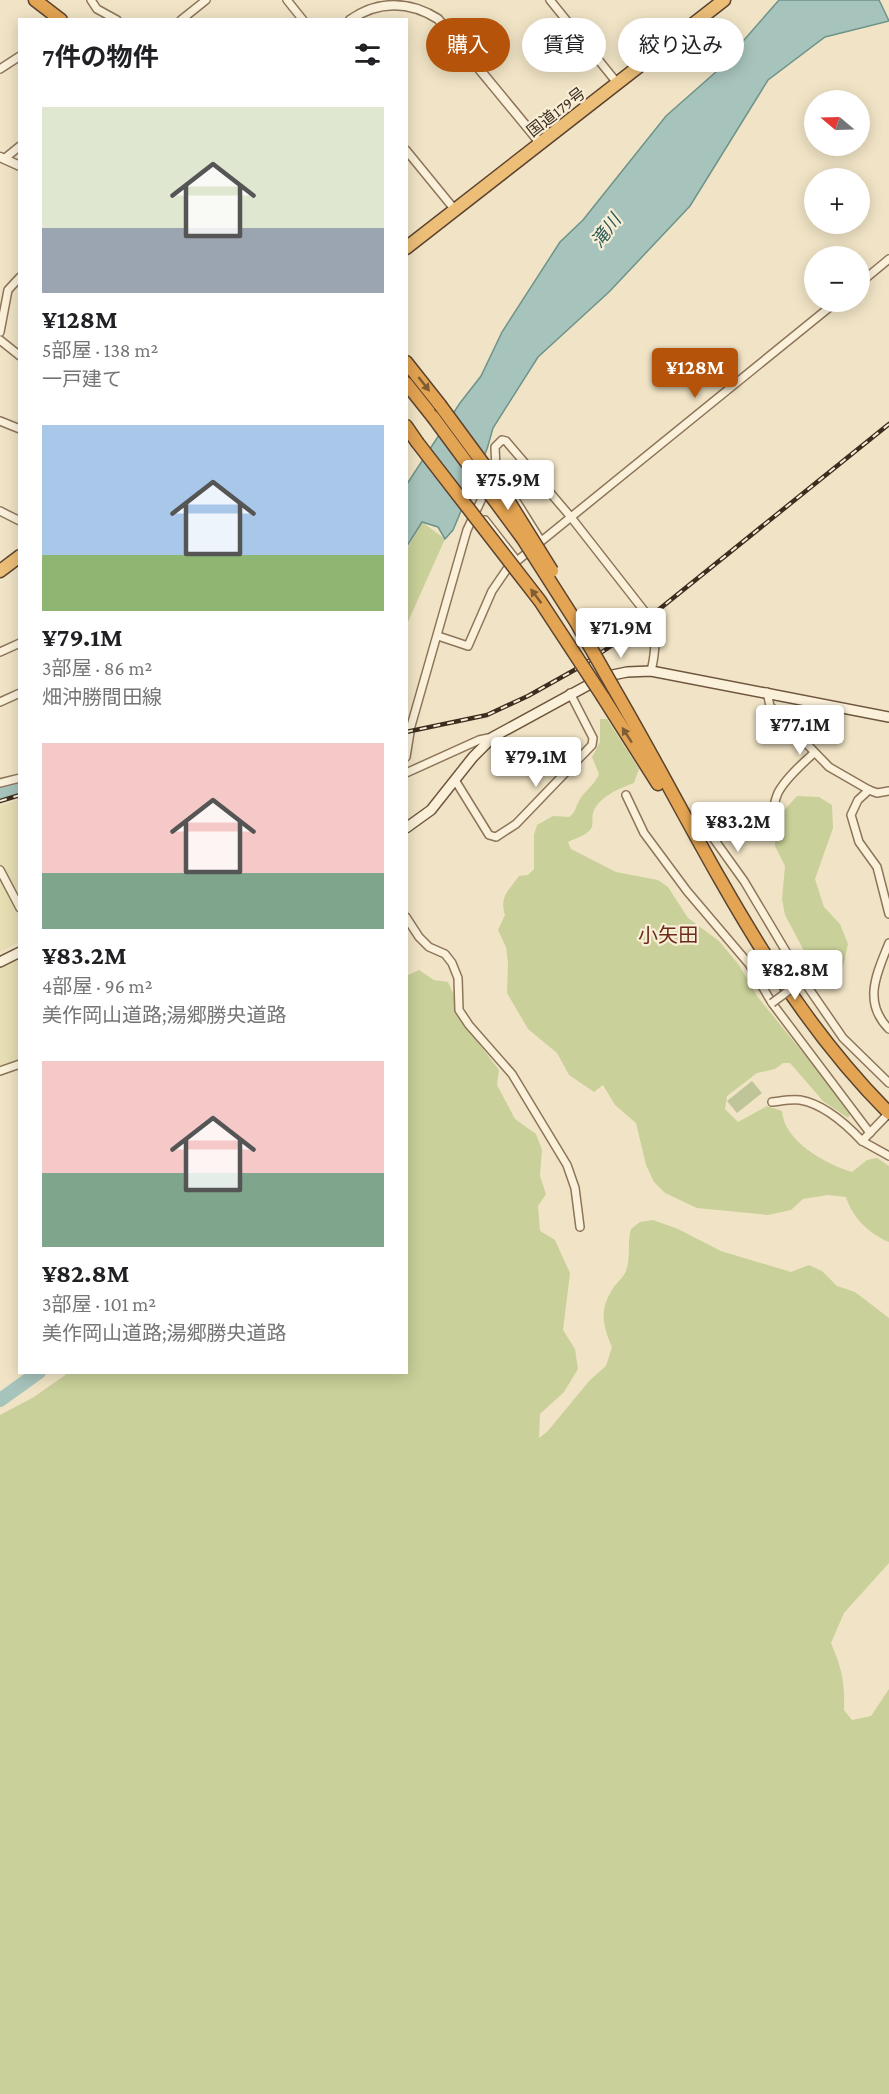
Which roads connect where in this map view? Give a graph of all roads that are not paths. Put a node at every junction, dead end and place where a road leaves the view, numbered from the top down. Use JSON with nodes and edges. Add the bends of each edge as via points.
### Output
{"nodes":[{"id":1,"x":91,"y":0,"type":"edge"},
{"id":2,"x":206,"y":0,"type":"edge"},
{"id":3,"x":287,"y":0,"type":"edge"},
{"id":4,"x":550,"y":0,"type":"edge"},
{"id":5,"x":724,"y":0,"type":"edge"},
{"id":6,"x":47,"y":10,"type":"edge"},
{"id":7,"x":62,"y":18,"type":"edge"},
{"id":8,"x":113,"y":18,"type":"edge"},
{"id":9,"x":184,"y":18,"type":"edge"},
{"id":10,"x":301,"y":18,"type":"edge"},
{"id":11,"x":354,"y":18,"type":"edge"},
{"id":12,"x":18,"y":57,"type":"edge"},
{"id":13,"x":0,"y":69,"type":"edge"},
{"id":14,"x":618,"y":84,"type":"junction"},
{"id":15,"x":541,"y":144,"type":"junction"},
{"id":16,"x":18,"y":147,"type":"edge"},
{"id":17,"x":408,"y":152,"type":"edge"},
{"id":18,"x":2,"y":158,"type":"edge"},
{"id":19,"x":18,"y":165,"type":"edge"},
{"id":20,"x":455,"y":210,"type":"junction"},
{"id":21,"x":408,"y":246,"type":"edge"},
{"id":22,"x":889,"y":259,"type":"edge"},
{"id":23,"x":870,"y":274,"type":"edge"},
{"id":24,"x":18,"y":280,"type":"edge"},
{"id":25,"x":824,"y":312,"type":"edge"},
{"id":26,"x":0,"y":332,"type":"edge"},
{"id":27,"x":0,"y":340,"type":"edge"},
{"id":28,"x":18,"y":354,"type":"edge"},
{"id":29,"x":408,"y":365,"type":"edge"},
{"id":30,"x":408,"y":386,"type":"edge"},
{"id":31,"x":0,"y":421,"type":"edge"},
{"id":32,"x":18,"y":428,"type":"edge"},
{"id":33,"x":408,"y":429,"type":"edge"},
{"id":34,"x":496,"y":469,"type":"junction"},
{"id":35,"x":0,"y":511,"type":"edge"},
{"id":36,"x":478,"y":511,"type":"junction"},
{"id":37,"x":570,"y":516,"type":"junction"},
{"id":38,"x":18,"y":520,"type":"edge"},
{"id":39,"x":541,"y":541,"type":"junction"},
{"id":40,"x":18,"y":558,"type":"edge"},
{"id":41,"x":517,"y":561,"type":"junction"},
{"id":42,"x":0,"y":572,"type":"edge"},
{"id":43,"x":562,"y":601,"type":"junction"},
{"id":44,"x":438,"y":636,"type":"junction"},
{"id":45,"x":18,"y":644,"type":"edge"},
{"id":46,"x":0,"y":652,"type":"edge"},
{"id":47,"x":651,"y":671,"type":"junction"},
{"id":48,"x":767,"y":692,"type":"junction"},
{"id":49,"x":570,"y":693,"type":"junction"},
{"id":50,"x":18,"y":694,"type":"edge"},
{"id":51,"x":0,"y":702,"type":"edge"},
{"id":52,"x":889,"y":717,"type":"edge"},
{"id":53,"x":493,"y":737,"type":"junction"},
{"id":54,"x":408,"y":745,"type":"edge"},
{"id":55,"x":814,"y":753,"type":"junction"},
{"id":56,"x":408,"y":772,"type":"edge"},
{"id":57,"x":18,"y":778,"type":"edge"},
{"id":58,"x":455,"y":780,"type":"junction"},
{"id":59,"x":0,"y":783,"type":"edge"},
{"id":60,"x":869,"y":790,"type":"junction"},
{"id":61,"x":889,"y":791,"type":"edge"},
{"id":62,"x":626,"y":795,"type":"dead end"},
{"id":63,"x":408,"y":827,"type":"edge"},
{"id":64,"x":704,"y":855,"type":"junction"},
{"id":65,"x":0,"y":870,"type":"edge"},
{"id":66,"x":18,"y":904,"type":"edge"},
{"id":67,"x":889,"y":914,"type":"edge"},
{"id":68,"x":408,"y":920,"type":"edge"},
{"id":69,"x":889,"y":943,"type":"edge"},
{"id":70,"x":18,"y":953,"type":"edge"},
{"id":71,"x":0,"y":962,"type":"edge"},
{"id":72,"x":803,"y":980,"type":"junction"},
{"id":73,"x":772,"y":1003,"type":"junction"},
{"id":74,"x":889,"y":1029,"type":"edge"},
{"id":75,"x":18,"y":1065,"type":"edge"},
{"id":76,"x":0,"y":1071,"type":"edge"},
{"id":77,"x":889,"y":1083,"type":"edge"},
{"id":78,"x":772,"y":1102,"type":"dead end"},
{"id":79,"x":889,"y":1113,"type":"edge"},
{"id":80,"x":870,"y":1133,"type":"junction"},
{"id":81,"x":862,"y":1141,"type":"junction"},
{"id":82,"x":889,"y":1156,"type":"edge"},
{"id":83,"x":580,"y":1227,"type":"dead end"}],
"edges":[{"from":1,"to":8,"type":"street","via":[[97,9]]},
{"from":2,"to":9,"type":"street"},
{"from":3,"to":10,"type":"street"},
{"from":4,"to":14,"type":"street"},
{"from":5,"to":14,"type":"highway","name":"国道179号"},
{"from":6,"to":7,"type":"highway"},
{"from":11,"to":15,"type":"street","via":[[378,6],[403,4],[438,19]]},
{"from":12,"to":13,"type":"street"},
{"from":14,"to":15,"type":"highway","name":"国道179号"},
{"from":15,"to":20,"type":"highway","name":"国道179号"},
{"from":16,"to":18,"type":"street"},
{"from":17,"to":20,"type":"street"},
{"from":18,"to":19,"type":"street"},
{"from":20,"to":21,"type":"highway","name":"国道179号"},
{"from":22,"to":23,"type":"street"},
{"from":24,"to":26,"type":"street","via":[[8,290]]},
{"from":25,"to":37,"type":"street"},
{"from":27,"to":28,"type":"street"},
{"from":29,"to":43,"type":"highway","one_way":true,"bridge":true,"via":[[530,533],[554,574]]},
{"from":30,"to":43,"type":"highway","bridge":true,"via":[[523,539]]},
{"from":31,"to":32,"type":"street"},
{"from":64,"to":33,"type":"highway","one_way":true,"bridge":true,"via":[[540,601]]},
{"from":34,"to":36,"type":"street"},
{"from":34,"to":37,"type":"street","via":[[495,447],[501,440],[506,441]]},
{"from":34,"to":39,"type":"street"},
{"from":35,"to":38,"type":"street"},
{"from":36,"to":41,"type":"street"},
{"from":36,"to":44,"type":"street","via":[[467,530]]},
{"from":37,"to":39,"type":"street"},
{"from":37,"to":47,"type":"street","via":[[653,623]]},
{"from":39,"to":41,"type":"street"},
{"from":40,"to":42,"type":"highway"},
{"from":41,"to":44,"type":"street","via":[[492,591],[468,646]]},
{"from":43,"to":64,"type":"highway","bridge":true},
{"from":44,"to":54,"type":"street"},
{"from":45,"to":46,"type":"street"},
{"from":47,"to":48,"type":"main road"},
{"from":47,"to":49,"type":"main road","via":[[603,677]]},
{"from":48,"to":52,"type":"main road"},
{"from":48,"to":55,"type":"street","via":[[770,706]]},
{"from":49,"to":53,"type":"main road"},
{"from":49,"to":58,"type":"street","via":[[593,738],[592,745],[516,824],[496,837],[489,835]]},
{"from":50,"to":51,"type":"street"},
{"from":53,"to":56,"type":"street"},
{"from":53,"to":58,"type":"main road"},
{"from":55,"to":60,"type":"street","via":[[846,779]]},
{"from":55,"to":72,"type":"street","via":[[780,789],[770,820],[761,832],[748,837],[721,830],[711,835]]},
{"from":57,"to":59,"type":"street"},
{"from":58,"to":63,"type":"main road","via":[[431,810]]},
{"from":60,"to":61,"type":"street"},
{"from":60,"to":67,"type":"street","via":[[858,800],[851,815],[859,842],[877,867]]},
{"from":62,"to":73,"type":"street","via":[[644,833],[749,964]]},
{"from":64,"to":79,"type":"highway","via":[[776,974]]},
{"from":65,"to":66,"type":"street"},
{"from":68,"to":83,"type":"street","via":[[429,947],[445,954],[452,963],[458,978],[459,1010],[512,1074],[567,1165],[575,1188]]},
{"from":69,"to":74,"type":"street","via":[[872,990],[876,1012]]},
{"from":70,"to":71,"type":"main road"},
{"from":72,"to":73,"type":"street","bridge":true},
{"from":72,"to":77,"type":"street","via":[[843,1038]]},
{"from":73,"to":80,"type":"street"},
{"from":75,"to":76,"type":"street"},
{"from":78,"to":81,"type":"street","via":[[799,1100],[812,1104]]},
{"from":79,"to":80,"type":"street"},
{"from":80,"to":81,"type":"street"},
{"from":81,"to":82,"type":"street"}]}
